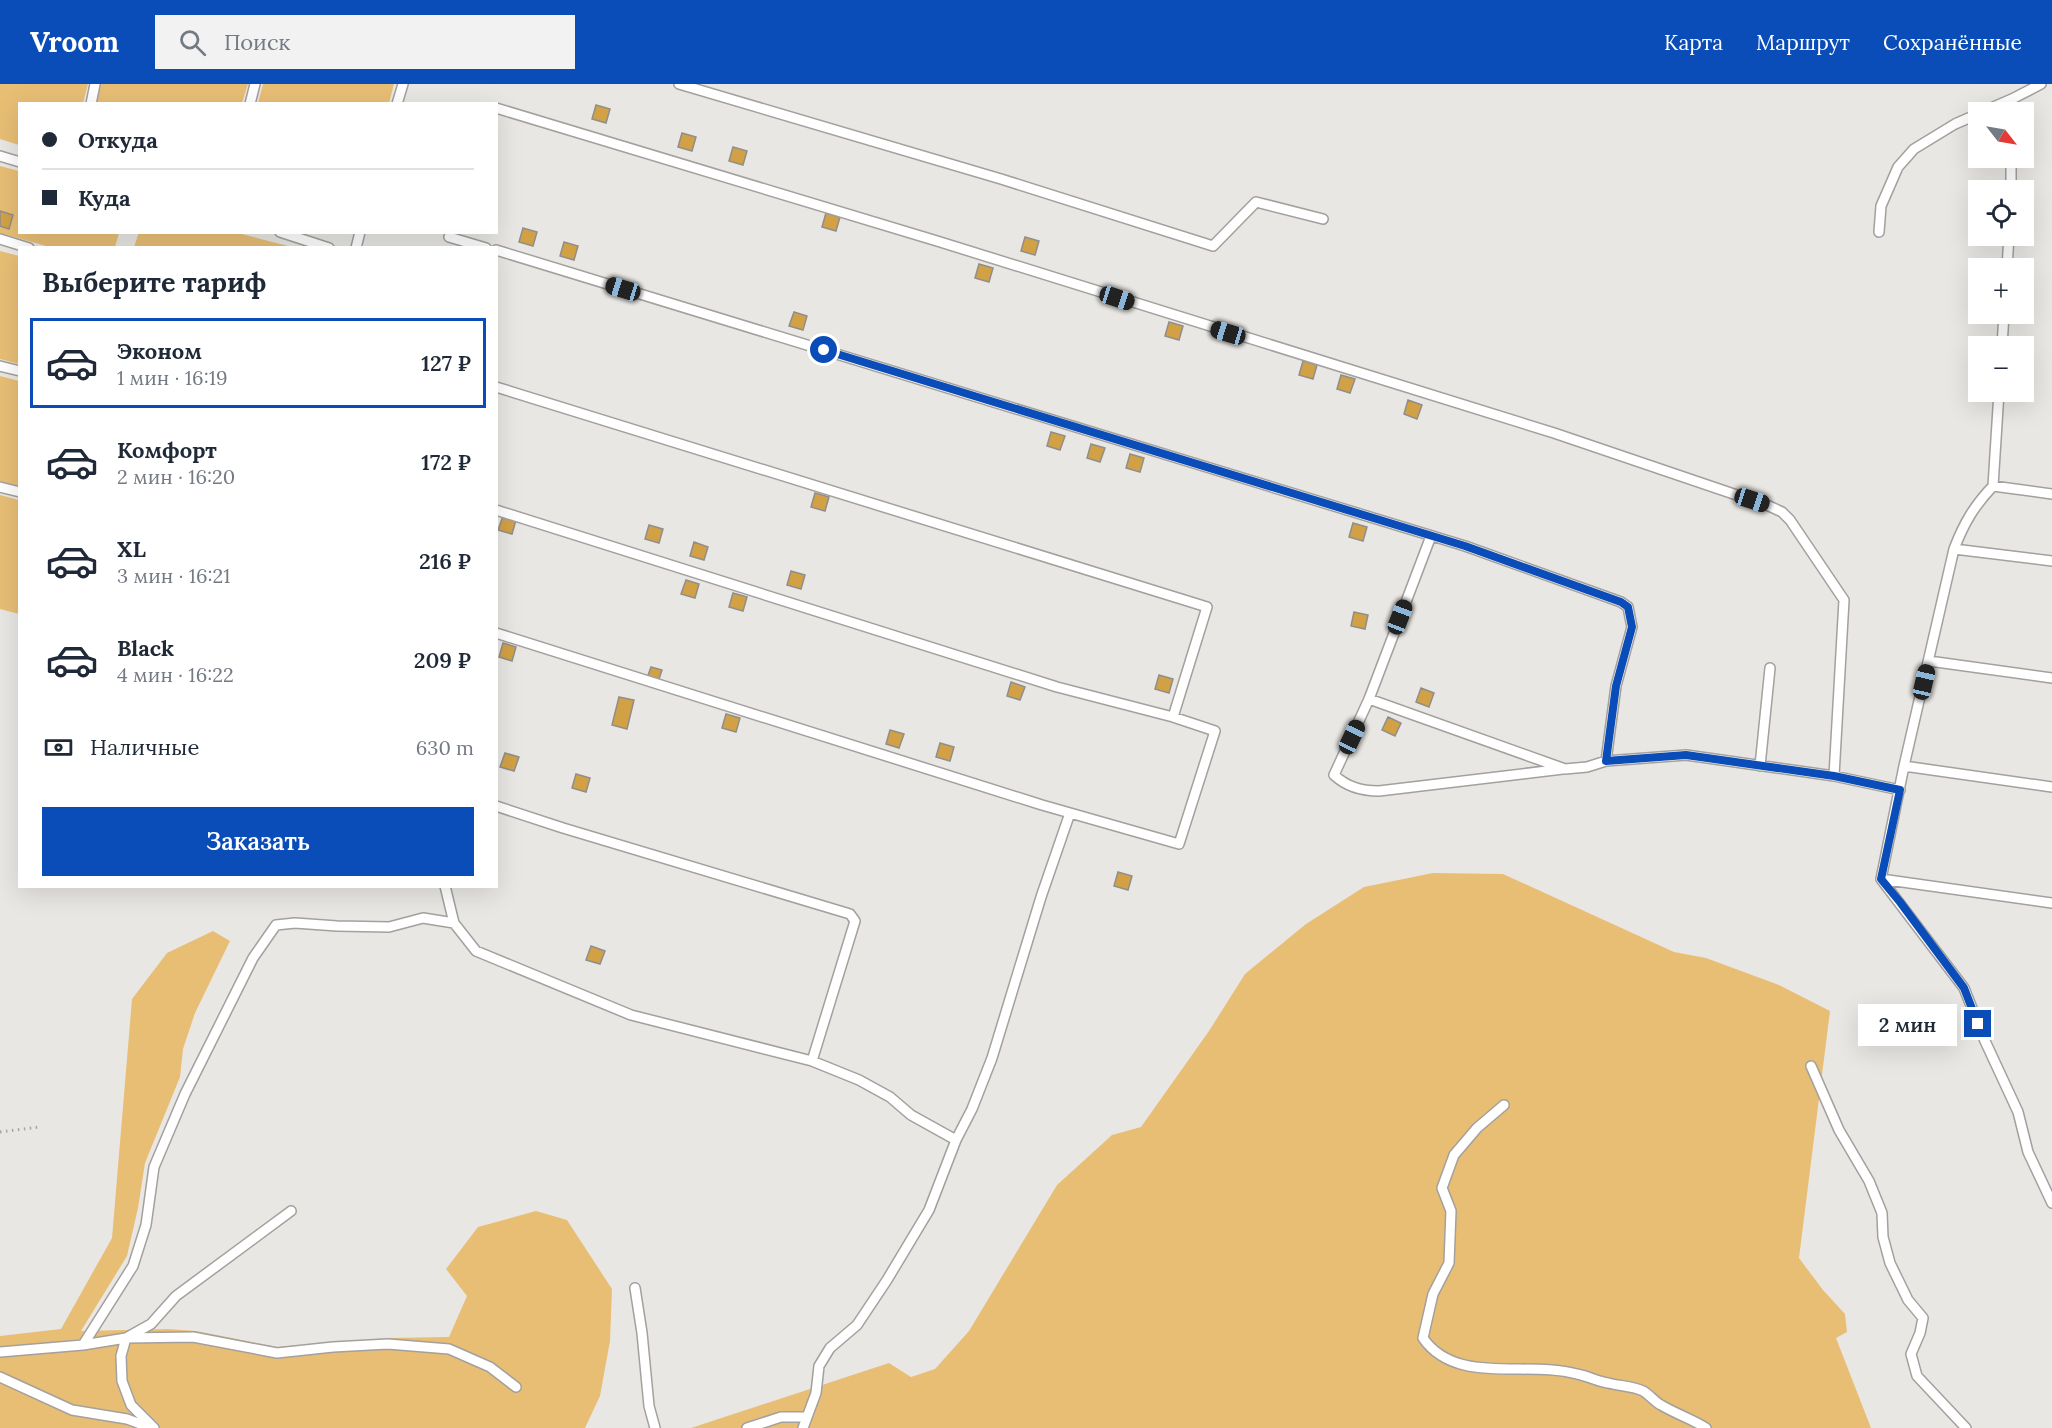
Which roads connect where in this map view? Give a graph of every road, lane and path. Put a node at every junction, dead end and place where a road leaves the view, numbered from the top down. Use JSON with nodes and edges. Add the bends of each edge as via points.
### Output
{"nodes":[{"id":1,"x":95,"y":84,"type":"edge"},
{"id":2,"x":255,"y":84,"type":"edge"},
{"id":3,"x":403,"y":84,"type":"edge"},
{"id":4,"x":679,"y":84,"type":"edge"},
{"id":5,"x":2041,"y":84,"type":"edge"},
{"id":6,"x":2012,"y":99,"type":"joint"},
{"id":7,"x":91,"y":102,"type":"edge"},
{"id":8,"x":250,"y":102,"type":"edge"},
{"id":9,"x":398,"y":102,"type":"edge"},
{"id":10,"x":2005,"y":102,"type":"edge"},
{"id":11,"x":498,"y":109,"type":"edge"},
{"id":12,"x":1968,"y":118,"type":"edge"},
{"id":13,"x":0,"y":156,"type":"edge"},
{"id":14,"x":18,"y":161,"type":"edge"},
{"id":15,"x":1323,"y":219,"type":"dead end"},
{"id":16,"x":1879,"y":232,"type":"dead end"},
{"id":17,"x":286,"y":234,"type":"edge"},
{"id":18,"x":450,"y":235,"type":"edge"},
{"id":19,"x":0,"y":239,"type":"edge"},
{"id":20,"x":23,"y":246,"type":"edge"},
{"id":21,"x":323,"y":246,"type":"edge"},
{"id":22,"x":480,"y":246,"type":"edge"},
{"id":23,"x":498,"y":251,"type":"edge"},
{"id":24,"x":0,"y":366,"type":"edge"},
{"id":25,"x":18,"y":370,"type":"edge"},
{"id":26,"x":498,"y":388,"type":"edge"},
{"id":27,"x":1998,"y":402,"type":"edge"},
{"id":28,"x":1993,"y":486,"type":"junction"},
{"id":29,"x":0,"y":487,"type":"edge"},
{"id":30,"x":18,"y":492,"type":"edge"},
{"id":31,"x":2052,"y":494,"type":"edge"},
{"id":32,"x":498,"y":511,"type":"edge"},
{"id":33,"x":1431,"y":536,"type":"junction"},
{"id":34,"x":1954,"y":549,"type":"junction"},
{"id":35,"x":2052,"y":561,"type":"edge"},
{"id":36,"x":498,"y":634,"type":"edge"},
{"id":37,"x":1929,"y":661,"type":"junction"},
{"id":38,"x":1770,"y":668,"type":"dead end"},
{"id":39,"x":2052,"y":678,"type":"edge"},
{"id":40,"x":1369,"y":699,"type":"junction"},
{"id":41,"x":1173,"y":717,"type":"junction"},
{"id":42,"x":1606,"y":761,"type":"junction"},
{"id":43,"x":1760,"y":766,"type":"junction"},
{"id":44,"x":1904,"y":766,"type":"junction"},
{"id":45,"x":1565,"y":769,"type":"junction"},
{"id":46,"x":1834,"y":776,"type":"junction"},
{"id":47,"x":2052,"y":787,"type":"edge"},
{"id":48,"x":1900,"y":790,"type":"junction"},
{"id":49,"x":498,"y":807,"type":"edge"},
{"id":50,"x":1070,"y":813,"type":"junction"},
{"id":51,"x":1881,"y":879,"type":"junction"},
{"id":52,"x":445,"y":888,"type":"edge"},
{"id":53,"x":2052,"y":903,"type":"edge"},
{"id":54,"x":454,"y":923,"type":"junction"},
{"id":55,"x":812,"y":1061,"type":"junction"},
{"id":56,"x":1812,"y":1066,"type":"dead end"},
{"id":57,"x":1504,"y":1105,"type":"dead end"},
{"id":58,"x":39,"y":1127,"type":"dead end"},
{"id":59,"x":0,"y":1132,"type":"edge"},
{"id":60,"x":956,"y":1140,"type":"junction"},
{"id":61,"x":2052,"y":1203,"type":"edge"},
{"id":62,"x":291,"y":1211,"type":"dead end"},
{"id":63,"x":635,"y":1288,"type":"dead end"},
{"id":64,"x":126,"y":1338,"type":"junction"},
{"id":65,"x":83,"y":1345,"type":"junction"},
{"id":66,"x":0,"y":1352,"type":"edge"},
{"id":67,"x":0,"y":1377,"type":"edge"},
{"id":68,"x":516,"y":1387,"type":"dead end"},
{"id":69,"x":806,"y":1417,"type":"junction"},
{"id":70,"x":152,"y":1428,"type":"edge"},
{"id":71,"x":655,"y":1428,"type":"edge"},
{"id":72,"x":747,"y":1428,"type":"edge"},
{"id":73,"x":803,"y":1428,"type":"edge"},
{"id":74,"x":1706,"y":1428,"type":"edge"},
{"id":75,"x":1966,"y":1428,"type":"edge"}],
"edges":[{"from":1,"to":7,"type":"lane"},
{"from":2,"to":8,"type":"lane"},
{"from":3,"to":9,"type":"lane"},
{"from":4,"to":15,"type":"lane","via":[[1214,246],[1256,202]]},
{"from":5,"to":6,"type":"lane"},
{"from":6,"to":10,"type":"lane"},
{"from":11,"to":46,"type":"lane","via":[[1554,433],[1782,512],[1844,600]]},
{"from":12,"to":16,"type":"lane","via":[[1914,149],[1903,161],[1887,188]]},
{"from":13,"to":14,"type":"lane"},
{"from":17,"to":21,"type":"lane"},
{"from":18,"to":22,"type":"lane"},
{"from":19,"to":20,"type":"lane"},
{"from":23,"to":33,"type":"lane"},
{"from":24,"to":25,"type":"lane"},
{"from":26,"to":41,"type":"lane","via":[[1206,607]]},
{"from":27,"to":28,"type":"lane"},
{"from":28,"to":31,"type":"lane"},
{"from":28,"to":34,"type":"lane","via":[[1963,525]]},
{"from":29,"to":30,"type":"lane"},
{"from":32,"to":41,"type":"lane","via":[[1057,687]]},
{"from":33,"to":40,"type":"lane"},
{"from":33,"to":42,"type":"lane","via":[[1628,607],[1632,627],[1616,686]]},
{"from":34,"to":35,"type":"lane"},
{"from":34,"to":37,"type":"lane"},
{"from":36,"to":50,"type":"lane"},
{"from":37,"to":39,"type":"lane"},
{"from":37,"to":44,"type":"lane"},
{"from":38,"to":43,"type":"lane"},
{"from":40,"to":45,"type":"lane"},
{"from":40,"to":45,"type":"lane","via":[[1334,775],[1348,786],[1379,791]]},
{"from":41,"to":50,"type":"lane","via":[[1215,731],[1179,844]]},
{"from":42,"to":43,"type":"lane","via":[[1686,755]]},
{"from":42,"to":45,"type":"lane"},
{"from":43,"to":46,"type":"lane"},
{"from":44,"to":47,"type":"lane"},
{"from":44,"to":48,"type":"lane"},
{"from":46,"to":48,"type":"lane"},
{"from":48,"to":51,"type":"lane"},
{"from":49,"to":55,"type":"lane","via":[[850,914],[855,921]]},
{"from":50,"to":60,"type":"lane","via":[[992,1058]]},
{"from":51,"to":53,"type":"lane"},
{"from":51,"to":61,"type":"lane","via":[[1964,988],[2018,1112],[2028,1152]]},
{"from":52,"to":54,"type":"lane"},
{"from":54,"to":55,"type":"lane","via":[[476,951],[599,1003]]},
{"from":54,"to":65,"type":"lane","via":[[423,918],[389,927],[276,925],[253,958],[154,1167],[146,1225],[133,1266]]},
{"from":55,"to":60,"type":"lane","via":[[890,1096],[911,1115]]},
{"from":56,"to":75,"type":"lane","via":[[1839,1130],[1869,1181],[1882,1213],[1890,1263],[1908,1300],[1923,1318],[1911,1354],[1917,1376]]},
{"from":57,"to":74,"type":"lane","via":[[1454,1155],[1442,1188],[1451,1211],[1449,1263],[1433,1294],[1423,1338],[1431,1349],[1474,1368],[1563,1371],[1643,1391],[1660,1405]]},
{"from":58,"to":59,"type":"path"},
{"from":60,"to":69,"type":"lane","via":[[929,1210],[887,1280],[857,1325],[830,1348],[819,1366],[816,1393]]},
{"from":62,"to":64,"type":"lane","via":[[176,1296],[151,1324]]},
{"from":63,"to":71,"type":"lane"},
{"from":64,"to":65,"type":"lane"},
{"from":64,"to":68,"type":"lane","via":[[193,1337],[277,1353],[388,1344],[449,1349],[490,1367]]},
{"from":64,"to":70,"type":"lane","via":[[121,1356],[122,1381],[131,1406]]},
{"from":65,"to":66,"type":"lane"},
{"from":67,"to":70,"type":"lane","via":[[72,1410],[127,1419]]},
{"from":69,"to":72,"type":"lane","via":[[781,1417]]},
{"from":69,"to":73,"type":"lane"}]}
